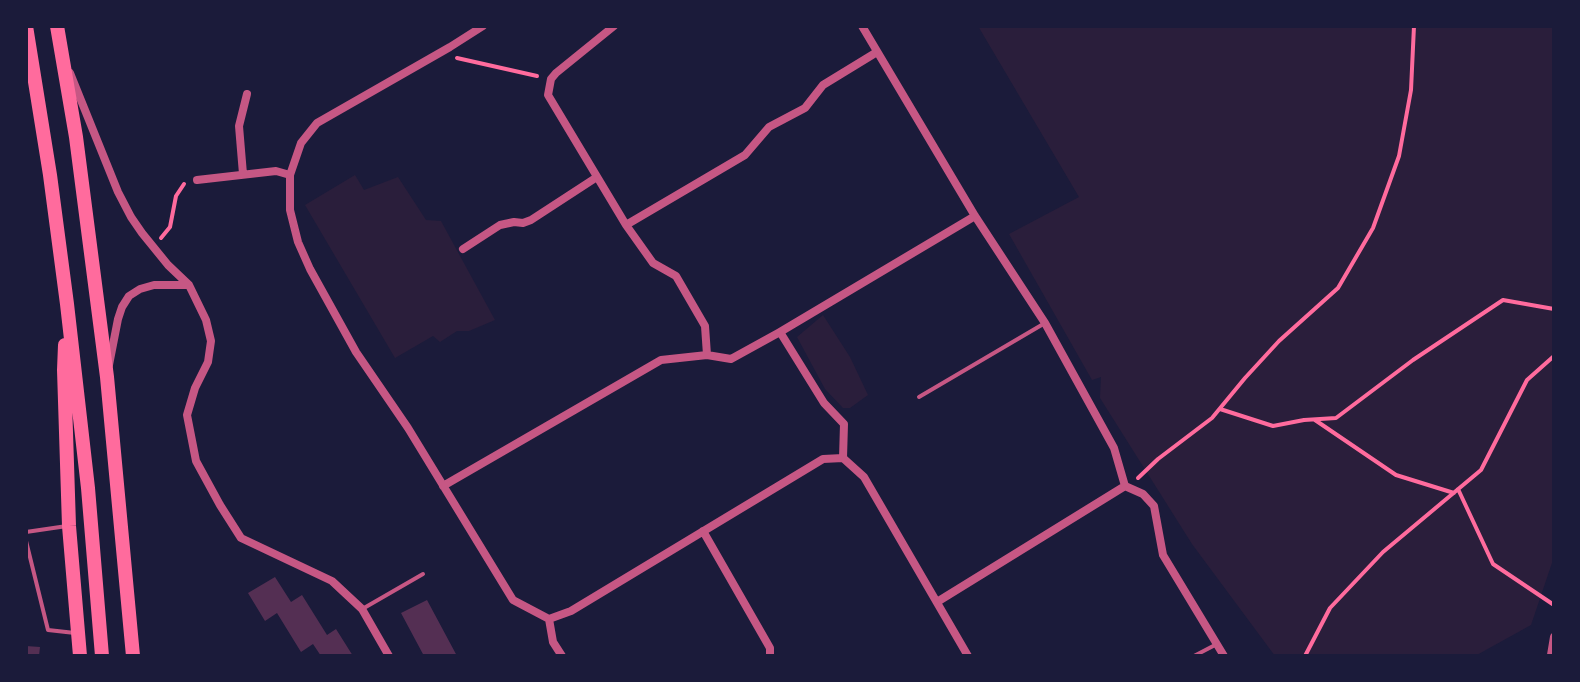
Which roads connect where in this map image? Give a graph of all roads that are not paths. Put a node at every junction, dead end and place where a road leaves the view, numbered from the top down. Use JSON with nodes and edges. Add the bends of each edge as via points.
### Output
{"nodes":[{"id":1,"x":26,"y":26,"type":"edge"},
{"id":2,"x":57,"y":26,"type":"edge"},
{"id":3,"x":483,"y":26,"type":"edge"},
{"id":4,"x":614,"y":26,"type":"edge"},
{"id":5,"x":862,"y":26,"type":"edge"},
{"id":6,"x":877,"y":52,"type":"junction"},
{"id":7,"x":62,"y":53,"type":"junction"},
{"id":8,"x":247,"y":94,"type":"dead end"},
{"id":9,"x":243,"y":174,"type":"junction"},
{"id":10,"x":290,"y":175,"type":"junction"},
{"id":11,"x":597,"y":177,"type":"junction"},
{"id":12,"x":197,"y":180,"type":"road end"},
{"id":13,"x":975,"y":216,"type":"junction"},
{"id":14,"x":626,"y":225,"type":"junction"},
{"id":15,"x":463,"y":249,"type":"dead end"},
{"id":16,"x":189,"y":285,"type":"junction"},
{"id":17,"x":67,"y":304,"type":"junction"},
{"id":18,"x":1045,"y":323,"type":"junction"},
{"id":19,"x":780,"y":332,"type":"junction"},
{"id":20,"x":707,"y":355,"type":"junction"},
{"id":21,"x":107,"y":377,"type":"junction"},
{"id":22,"x":919,"y":397,"type":"dead end"},
{"id":23,"x":843,"y":458,"type":"junction"},
{"id":24,"x":443,"y":486,"type":"junction"},
{"id":25,"x":1125,"y":486,"type":"junction"},
{"id":26,"x":69,"y":526,"type":"junction"},
{"id":27,"x":703,"y":531,"type":"junction"},
{"id":28,"x":26,"y":532,"type":"edge"},
{"id":29,"x":26,"y":541,"type":"edge"},
{"id":30,"x":423,"y":574,"type":"dead end"},
{"id":31,"x":937,"y":602,"type":"junction"},
{"id":32,"x":362,"y":609,"type":"junction"},
{"id":33,"x":549,"y":619,"type":"junction"},
{"id":34,"x":78,"y":633,"type":"junction"},
{"id":35,"x":1554,"y":637,"type":"edge"},
{"id":36,"x":1217,"y":644,"type":"junction"},
{"id":37,"x":80,"y":656,"type":"edge"},
{"id":38,"x":102,"y":656,"type":"edge"},
{"id":39,"x":133,"y":656,"type":"edge"},
{"id":40,"x":389,"y":656,"type":"edge"},
{"id":41,"x":562,"y":656,"type":"edge"},
{"id":42,"x":770,"y":656,"type":"edge"},
{"id":43,"x":968,"y":656,"type":"edge"},
{"id":44,"x":1194,"y":656,"type":"edge"},
{"id":45,"x":1224,"y":656,"type":"edge"},
{"id":46,"x":1552,"y":656,"type":"edge"}],
"edges":[{"from":1,"to":17,"type":"highway"},
{"from":2,"to":7,"type":"highway"},
{"from":3,"to":10,"type":"street","via":[[317,123],[301,143]]},
{"from":4,"to":11,"type":"street","via":[[556,73],[548,95]]},
{"from":5,"to":6,"type":"street"},
{"from":6,"to":13,"type":"street"},
{"from":6,"to":14,"type":"street","via":[[823,85],[805,108],[769,127],[745,155]]},
{"from":7,"to":16,"type":"street","via":[[131,217]]},
{"from":7,"to":21,"type":"highway"},
{"from":8,"to":9,"type":"street","via":[[239,126]]},
{"from":9,"to":10,"type":"street"},
{"from":9,"to":12,"type":"street"},
{"from":10,"to":24,"type":"street","via":[[290,210],[310,269],[356,352]]},
{"from":11,"to":14,"type":"street"},
{"from":11,"to":15,"type":"street","via":[[531,220],[500,225]]},
{"from":13,"to":18,"type":"street"},
{"from":13,"to":19,"type":"street"},
{"from":14,"to":20,"type":"street","via":[[653,263],[676,276],[705,326]]},
{"from":16,"to":21,"type":"street","via":[[154,285],[129,296],[118,319]]},
{"from":16,"to":32,"type":"street","via":[[211,341],[187,415],[196,461],[241,538],[332,581]]},
{"from":17,"to":26,"type":"highway"},
{"from":17,"to":38,"type":"highway"},
{"from":18,"to":22,"type":"lane"},
{"from":18,"to":25,"type":"street","via":[[1114,448]]},
{"from":19,"to":20,"type":"street","via":[[731,359]]},
{"from":19,"to":23,"type":"street","via":[[824,403],[844,424]]},
{"from":20,"to":24,"type":"street","via":[[661,360]]},
{"from":21,"to":39,"type":"highway"},
{"from":23,"to":27,"type":"street","via":[[823,459]]},
{"from":23,"to":31,"type":"street","via":[[864,477]]},
{"from":24,"to":33,"type":"street","via":[[513,600]]},
{"from":25,"to":31,"type":"street"},
{"from":25,"to":36,"type":"street","via":[[1154,506],[1163,555]]},
{"from":26,"to":28,"type":"lane"},
{"from":26,"to":34,"type":"highway"},
{"from":27,"to":33,"type":"street"},
{"from":27,"to":42,"type":"street"},
{"from":29,"to":34,"type":"lane","via":[[48,630]]},
{"from":30,"to":32,"type":"lane"},
{"from":31,"to":43,"type":"street"},
{"from":32,"to":40,"type":"street"},
{"from":33,"to":41,"type":"street"},
{"from":34,"to":37,"type":"highway"},
{"from":35,"to":46,"type":"street"},
{"from":36,"to":44,"type":"lane"},
{"from":36,"to":45,"type":"street"}]}
